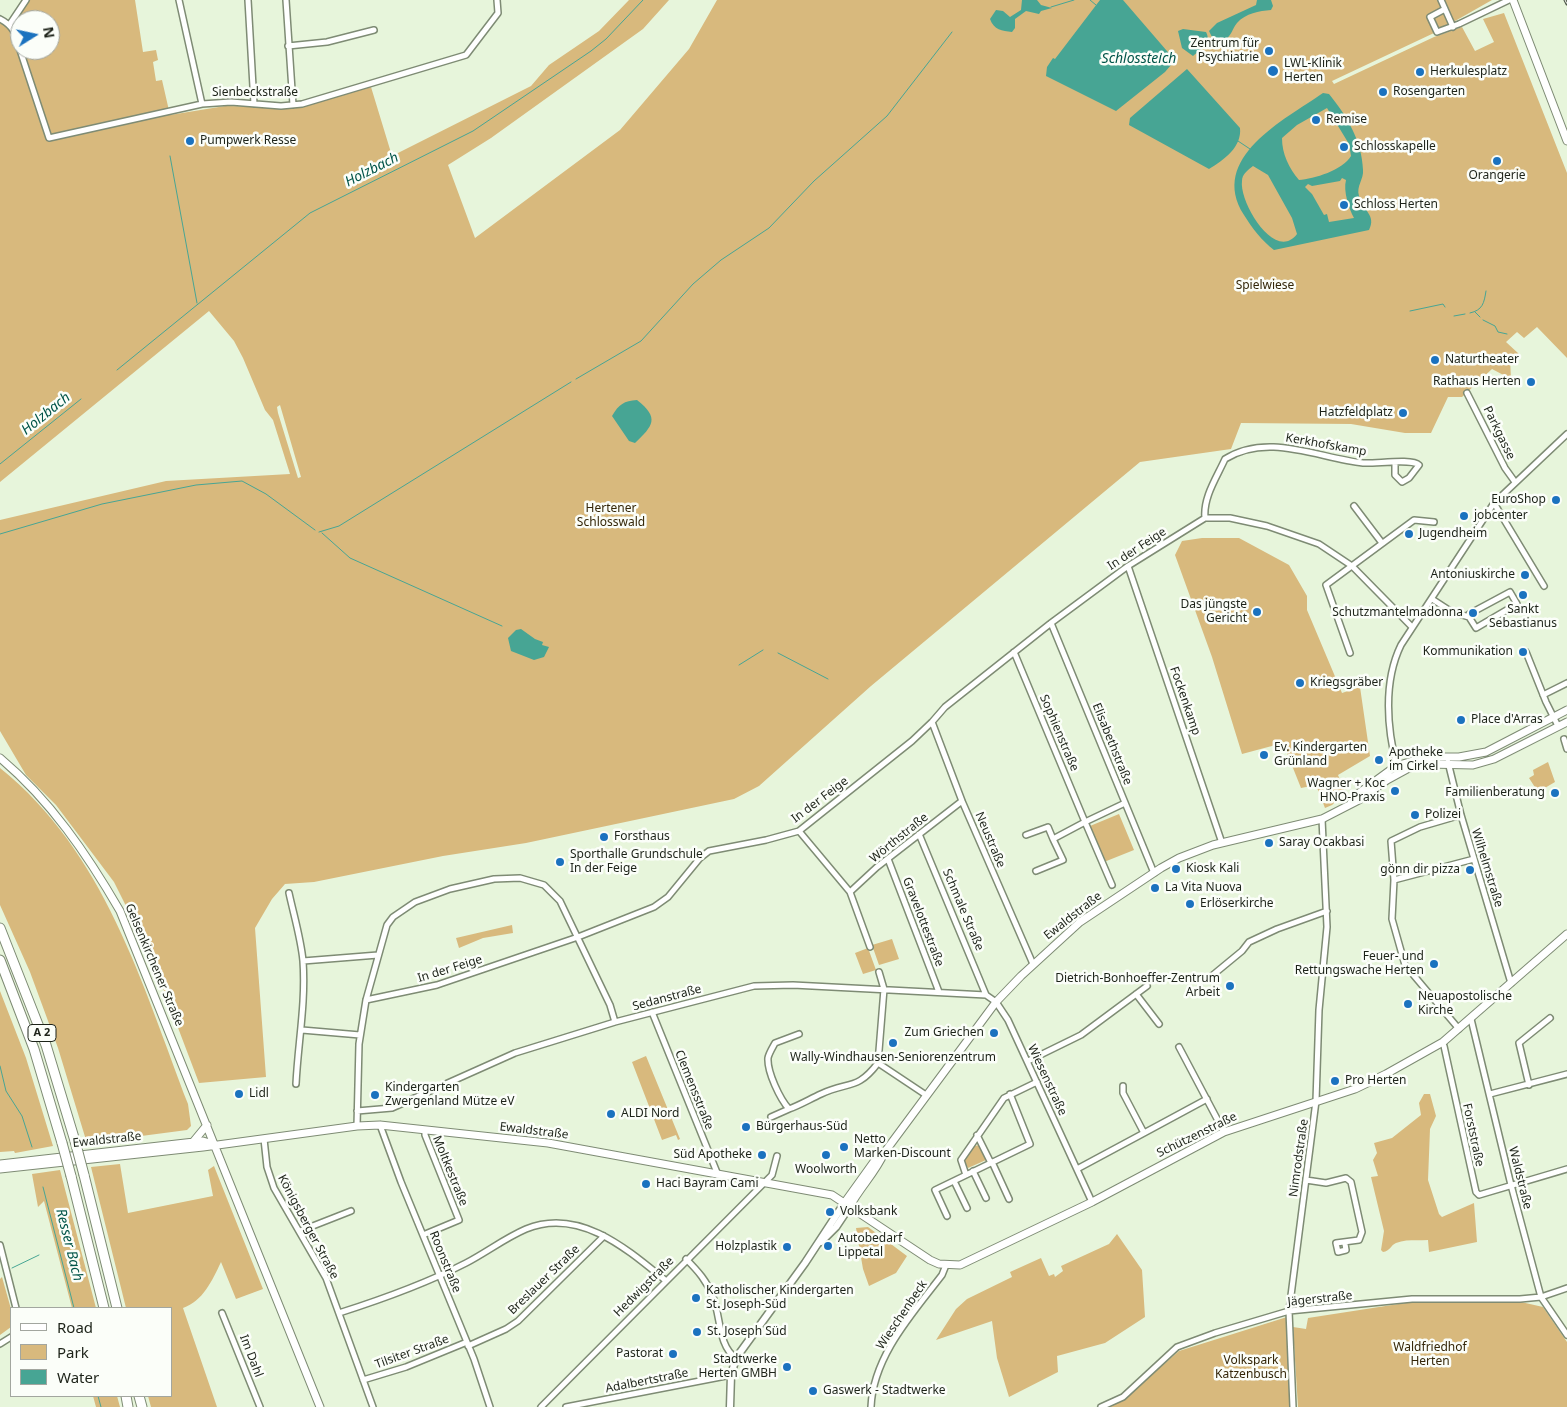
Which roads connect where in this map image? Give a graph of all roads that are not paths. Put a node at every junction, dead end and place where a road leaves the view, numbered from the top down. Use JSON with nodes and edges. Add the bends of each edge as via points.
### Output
{"nodes":[{"id":1,"x":179,"y":0,"type":"edge"},
{"id":2,"x":248,"y":0,"type":"edge"},
{"id":3,"x":286,"y":0,"type":"edge"},
{"id":4,"x":497,"y":0,"type":"edge"},
{"id":5,"x":1441,"y":0,"type":"edge"},
{"id":6,"x":1509,"y":0,"type":"edge"},
{"id":7,"x":1513,"y":0,"type":"edge"},
{"id":8,"x":1445,"y":9,"type":"junction"},
{"id":9,"x":0,"y":19,"type":"edge"},
{"id":10,"x":10,"y":24,"type":"edge"},
{"id":11,"x":1453,"y":27,"type":"junction"},
{"id":12,"x":374,"y":30,"type":"dead end"},
{"id":13,"x":288,"y":46,"type":"junction"},
{"id":14,"x":23,"y":60,"type":"edge"},
{"id":15,"x":202,"y":104,"type":"junction"},
{"id":16,"x":254,"y":104,"type":"junction"},
{"id":17,"x":293,"y":105,"type":"junction"},
{"id":18,"x":1567,"y":141,"type":"edge"},
{"id":19,"x":1466,"y":393,"type":"dead end"},
{"id":20,"x":1567,"y":434,"type":"edge"},
{"id":21,"x":1395,"y":463,"type":"junction"},
{"id":22,"x":1515,"y":482,"type":"junction"},
{"id":23,"x":1494,"y":503,"type":"junction"},
{"id":24,"x":1354,"y":506,"type":"dead end"},
{"id":25,"x":1206,"y":518,"type":"junction"},
{"id":26,"x":1434,"y":522,"type":"dead end"},
{"id":27,"x":1382,"y":543,"type":"junction"},
{"id":28,"x":1128,"y":566,"type":"junction"},
{"id":29,"x":1352,"y":566,"type":"junction"},
{"id":30,"x":1544,"y":586,"type":"dead end"},
{"id":31,"x":1432,"y":599,"type":"junction"},
{"id":32,"x":1470,"y":617,"type":"junction"},
{"id":33,"x":1051,"y":623,"type":"junction"},
{"id":34,"x":1412,"y":628,"type":"junction"},
{"id":35,"x":1014,"y":652,"type":"junction"},
{"id":36,"x":1526,"y":652,"type":"dead end"},
{"id":37,"x":1350,"y":653,"type":"dead end"},
{"id":38,"x":1567,"y":682,"type":"edge"},
{"id":39,"x":1543,"y":695,"type":"junction"},
{"id":40,"x":1567,"y":710,"type":"edge"},
{"id":41,"x":1553,"y":718,"type":"junction"},
{"id":42,"x":932,"y":722,"type":"junction"},
{"id":43,"x":1567,"y":722,"type":"edge"},
{"id":44,"x":1558,"y":726,"type":"junction"},
{"id":45,"x":1564,"y":739,"type":"dead end"},
{"id":46,"x":1567,"y":748,"type":"edge"},
{"id":47,"x":0,"y":758,"type":"edge"},
{"id":48,"x":1448,"y":761,"type":"junction"},
{"id":49,"x":1398,"y":769,"type":"junction"},
{"id":50,"x":962,"y":800,"type":"junction"},
{"id":51,"x":1125,"y":803,"type":"junction"},
{"id":52,"x":1460,"y":815,"type":"junction"},
{"id":53,"x":1322,"y":820,"type":"junction"},
{"id":54,"x":1085,"y":822,"type":"junction"},
{"id":55,"x":799,"y":830,"type":"junction"},
{"id":56,"x":919,"y":834,"type":"junction"},
{"id":57,"x":1026,"y":835,"type":"dead end"},
{"id":58,"x":1053,"y":839,"type":"junction"},
{"id":59,"x":1222,"y":843,"type":"junction"},
{"id":60,"x":888,"y":859,"type":"junction"},
{"id":61,"x":1474,"y":859,"type":"junction"},
{"id":62,"x":1036,"y":871,"type":"dead end"},
{"id":63,"x":1154,"y":873,"type":"junction"},
{"id":64,"x":1394,"y":880,"type":"junction"},
{"id":65,"x":1112,"y":884,"type":"dead end"},
{"id":66,"x":850,"y":892,"type":"junction"},
{"id":67,"x":289,"y":894,"type":"dead end"},
{"id":68,"x":1327,"y":910,"type":"junction"},
{"id":69,"x":0,"y":928,"type":"edge"},
{"id":70,"x":1567,"y":934,"type":"edge"},
{"id":71,"x":578,"y":937,"type":"junction"},
{"id":72,"x":870,"y":947,"type":"dead end"},
{"id":73,"x":378,"y":955,"type":"junction"},
{"id":74,"x":0,"y":960,"type":"edge"},
{"id":75,"x":303,"y":961,"type":"junction"},
{"id":76,"x":1033,"y":964,"type":"junction"},
{"id":77,"x":879,"y":972,"type":"dead end"},
{"id":78,"x":1208,"y":979,"type":"dead end"},
{"id":79,"x":1511,"y":983,"type":"junction"},
{"id":80,"x":1147,"y":986,"type":"dead end"},
{"id":81,"x":884,"y":990,"type":"junction"},
{"id":82,"x":939,"y":992,"type":"junction"},
{"id":83,"x":1136,"y":994,"type":"junction"},
{"id":84,"x":986,"y":995,"type":"junction"},
{"id":85,"x":366,"y":1000,"type":"junction"},
{"id":86,"x":996,"y":1002,"type":"junction"},
{"id":87,"x":652,"y":1012,"type":"junction"},
{"id":88,"x":1550,"y":1018,"type":"dead end"},
{"id":89,"x":1471,"y":1019,"type":"junction"},
{"id":90,"x":614,"y":1022,"type":"junction"},
{"id":91,"x":1159,"y":1024,"type":"dead end"},
{"id":92,"x":1459,"y":1028,"type":"junction"},
{"id":93,"x":302,"y":1030,"type":"junction"},
{"id":94,"x":799,"y":1034,"type":"dead end"},
{"id":95,"x":360,"y":1035,"type":"junction"},
{"id":96,"x":1444,"y":1046,"type":"dead end"},
{"id":97,"x":1179,"y":1047,"type":"dead end"},
{"id":98,"x":1028,"y":1061,"type":"junction"},
{"id":99,"x":878,"y":1063,"type":"junction"},
{"id":100,"x":1567,"y":1074,"type":"edge"},
{"id":101,"x":1036,"y":1082,"type":"junction"},
{"id":102,"x":296,"y":1084,"type":"dead end"},
{"id":103,"x":1529,"y":1085,"type":"junction"},
{"id":104,"x":1123,"y":1086,"type":"dead end"},
{"id":105,"x":1010,"y":1094,"type":"junction"},
{"id":106,"x":1490,"y":1094,"type":"junction"},
{"id":107,"x":926,"y":1096,"type":"junction"},
{"id":108,"x":1207,"y":1099,"type":"junction"},
{"id":109,"x":1316,"y":1101,"type":"junction"},
{"id":110,"x":789,"y":1109,"type":"junction"},
{"id":111,"x":357,"y":1111,"type":"junction"},
{"id":112,"x":771,"y":1117,"type":"dead end"},
{"id":113,"x":208,"y":1125,"type":"junction"},
{"id":114,"x":380,"y":1125,"type":"junction"},
{"id":115,"x":357,"y":1126,"type":"junction"},
{"id":116,"x":425,"y":1130,"type":"junction"},
{"id":117,"x":1224,"y":1132,"type":"junction"},
{"id":118,"x":1144,"y":1133,"type":"junction"},
{"id":119,"x":977,"y":1135,"type":"junction"},
{"id":120,"x":264,"y":1139,"type":"junction"},
{"id":121,"x":193,"y":1142,"type":"junction"},
{"id":122,"x":216,"y":1145,"type":"junction"},
{"id":123,"x":777,"y":1156,"type":"dead end"},
{"id":124,"x":992,"y":1162,"type":"junction"},
{"id":125,"x":0,"y":1164,"type":"edge"},
{"id":126,"x":0,"y":1169,"type":"edge"},
{"id":127,"x":1077,"y":1169,"type":"junction"},
{"id":128,"x":1567,"y":1169,"type":"edge"},
{"id":129,"x":973,"y":1171,"type":"junction"},
{"id":130,"x":718,"y":1175,"type":"junction"},
{"id":131,"x":966,"y":1175,"type":"junction"},
{"id":132,"x":954,"y":1180,"type":"junction"},
{"id":133,"x":1306,"y":1180,"type":"junction"},
{"id":134,"x":763,"y":1183,"type":"junction"},
{"id":135,"x":1510,"y":1185,"type":"junction"},
{"id":136,"x":986,"y":1198,"type":"dead end"},
{"id":137,"x":1009,"y":1199,"type":"dead end"},
{"id":138,"x":1092,"y":1202,"type":"junction"},
{"id":139,"x":848,"y":1204,"type":"junction"},
{"id":140,"x":967,"y":1208,"type":"dead end"},
{"id":141,"x":351,"y":1211,"type":"dead end"},
{"id":142,"x":947,"y":1216,"type":"dead end"},
{"id":143,"x":300,"y":1231,"type":"junction"},
{"id":144,"x":423,"y":1235,"type":"junction"},
{"id":145,"x":604,"y":1236,"type":"junction"},
{"id":146,"x":1345,"y":1244,"type":"dead end"},
{"id":147,"x":0,"y":1245,"type":"edge"},
{"id":148,"x":686,"y":1259,"type":"junction"},
{"id":149,"x":946,"y":1265,"type":"junction"},
{"id":150,"x":439,"y":1276,"type":"junction"},
{"id":151,"x":665,"y":1280,"type":"junction"},
{"id":152,"x":1567,"y":1288,"type":"edge"},
{"id":153,"x":1541,"y":1297,"type":"junction"},
{"id":154,"x":16,"y":1307,"type":"edge"},
{"id":155,"x":104,"y":1307,"type":"edge"},
{"id":156,"x":117,"y":1307,"type":"edge"},
{"id":157,"x":1289,"y":1311,"type":"junction"},
{"id":158,"x":222,"y":1313,"type":"dead end"},
{"id":159,"x":339,"y":1313,"type":"junction"},
{"id":160,"x":1567,"y":1335,"type":"edge"},
{"id":161,"x":467,"y":1344,"type":"junction"},
{"id":162,"x":736,"y":1358,"type":"junction"},
{"id":163,"x":731,"y":1374,"type":"junction"},
{"id":164,"x":363,"y":1380,"type":"junction"},
{"id":165,"x":260,"y":1407,"type":"edge"},
{"id":166,"x":320,"y":1407,"type":"edge"},
{"id":167,"x":373,"y":1407,"type":"edge"},
{"id":168,"x":490,"y":1407,"type":"edge"},
{"id":169,"x":541,"y":1407,"type":"edge"},
{"id":170,"x":566,"y":1407,"type":"edge"},
{"id":171,"x":730,"y":1407,"type":"edge"},
{"id":172,"x":871,"y":1407,"type":"edge"},
{"id":173,"x":1101,"y":1407,"type":"edge"},
{"id":174,"x":1293,"y":1407,"type":"edge"}],
"edges":[{"from":1,"to":15,"type":"street"},
{"from":2,"to":16,"type":"street"},
{"from":3,"to":13,"type":"street"},
{"from":4,"to":17,"type":"street","name":"Sienbeckstraße","via":[[498,13],[466,55]]},
{"from":5,"to":8,"type":"street"},
{"from":6,"to":11,"type":"street"},
{"from":7,"to":18,"type":"main road"},
{"from":8,"to":11,"type":"street"},
{"from":8,"to":11,"type":"street","via":[[1430,17],[1434,27],[1439,32]]},
{"from":9,"to":10,"type":"street"},
{"from":12,"to":13,"type":"street","via":[[327,42]]},
{"from":13,"to":17,"type":"street"},
{"from":14,"to":15,"type":"street","name":"Sienbeckstraße","via":[[49,138]]},
{"from":15,"to":16,"type":"street","name":"Sienbeckstraße"},
{"from":16,"to":17,"type":"street","name":"Sienbeckstraße"},
{"from":19,"to":22,"type":"street","name":"Parkgasse"},
{"from":20,"to":22,"type":"street"},
{"from":21,"to":21,"type":"street","name":"Kerkhofskamp","via":[[1414,461],[1419,465],[1402,482],[1395,475]]},
{"from":21,"to":25,"type":"street","name":"Kerkhofskamp","via":[[1342,461],[1274,446],[1247,449],[1225,459],[1204,509]]},
{"from":22,"to":23,"type":"street"},
{"from":23,"to":30,"type":"street"},
{"from":23,"to":31,"type":"street"},
{"from":24,"to":27,"type":"street"},
{"from":25,"to":28,"type":"street","name":"In der Feige"},
{"from":25,"to":29,"type":"street","via":[[1230,518],[1296,536],[1319,544]]},
{"from":26,"to":27,"type":"street","via":[[1414,520]]},
{"from":27,"to":29,"type":"street"},
{"from":28,"to":33,"type":"street","name":"In der Feige"},
{"from":28,"to":59,"type":"street","name":"Fockenkamp"},
{"from":29,"to":34,"type":"street"},
{"from":29,"to":37,"type":"street","via":[[1326,585]]},
{"from":31,"to":32,"type":"street","via":[[1452,612]]},
{"from":31,"to":34,"type":"street"},
{"from":32,"to":32,"type":"street","via":[[1476,628],[1516,604],[1510,592],[1469,614]]},
{"from":33,"to":35,"type":"street","name":"In der Feige"},
{"from":33,"to":51,"type":"street","name":"Elisabethstraße"},
{"from":34,"to":49,"type":"street","via":[[1397,653],[1389,686],[1389,710]]},
{"from":35,"to":42,"type":"street","name":"In der Feige","via":[[945,707]]},
{"from":35,"to":54,"type":"street","name":"Sophienstraße"},
{"from":36,"to":39,"type":"street"},
{"from":38,"to":39,"type":"street"},
{"from":39,"to":41,"type":"street"},
{"from":40,"to":41,"type":"main road"},
{"from":41,"to":44,"type":"street"},
{"from":41,"to":48,"type":"main road","via":[[1486,752]]},
{"from":42,"to":50,"type":"street","name":"Neustraße"},
{"from":42,"to":55,"type":"street","name":"In der Feige"},
{"from":43,"to":44,"type":"main road"},
{"from":44,"to":48,"type":"main road","via":[[1494,759],[1473,765]]},
{"from":45,"to":46,"type":"street"},
{"from":47,"to":113,"type":"main road","name":"Gelsenkirchener Straße","via":[[62,823],[97,871],[120,911]]},
{"from":48,"to":49,"type":"main road","name":"Ewaldstraße"},
{"from":48,"to":52,"type":"street","name":"Wilhelmstraße"},
{"from":49,"to":53,"type":"main road","name":"Ewaldstraße","via":[[1351,804]]},
{"from":50,"to":56,"type":"street","name":"Wörthstraße"},
{"from":50,"to":76,"type":"street","name":"Neustraße"},
{"from":51,"to":54,"type":"street"},
{"from":51,"to":63,"type":"street","name":"Elisabethstraße"},
{"from":52,"to":61,"type":"street","name":"Wilhelmstraße"},
{"from":52,"to":64,"type":"street","via":[[1420,827],[1390,841]]},
{"from":53,"to":59,"type":"main road","name":"Ewaldstraße"},
{"from":53,"to":68,"type":"street","name":"Nimrodstraße"},
{"from":54,"to":58,"type":"street"},
{"from":54,"to":65,"type":"street","name":"Sophienstraße"},
{"from":55,"to":66,"type":"street"},
{"from":55,"to":71,"type":"street","name":"In der Feige","via":[[709,851],[658,905]]},
{"from":56,"to":60,"type":"street","name":"Wörthstraße"},
{"from":56,"to":84,"type":"street","name":"Schmale Straße"},
{"from":57,"to":58,"type":"street","via":[[1048,827]]},
{"from":58,"to":62,"type":"street","via":[[1063,860]]},
{"from":59,"to":63,"type":"main road","name":"Ewaldstraße","via":[[1179,858]]},
{"from":60,"to":66,"type":"street","name":"Wörthstraße"},
{"from":60,"to":82,"type":"street","name":"Gravelottestraße"},
{"from":61,"to":64,"type":"street"},
{"from":61,"to":79,"type":"street","name":"Wilhelmstraße"},
{"from":63,"to":76,"type":"main road","name":"Ewaldstraße","via":[[1080,922]]},
{"from":64,"to":92,"type":"street","via":[[1392,919],[1405,965]]},
{"from":66,"to":72,"type":"street"},
{"from":67,"to":75,"type":"street"},
{"from":68,"to":78,"type":"street","via":[[1248,942],[1242,951]]},
{"from":68,"to":109,"type":"street","name":"Nimrodstraße","via":[[1318,1010]]},
{"from":69,"to":156,"type":"highway","number":"A 2","bridge":true,"via":[[46,1045],[75,1141]]},
{"from":70,"to":79,"type":"main road","name":"Schützenstraße"},
{"from":71,"to":73,"type":"street","via":[[560,901],[548,888],[526,879],[494,879],[450,889],[406,907],[387,925]]},
{"from":71,"to":85,"type":"street","name":"In der Feige","via":[[437,985]]},
{"from":71,"to":90,"type":"street","via":[[610,1005]]},
{"from":73,"to":75,"type":"street"},
{"from":73,"to":85,"type":"street"},
{"from":74,"to":155,"type":"highway","number":"A 2","bridge":true,"via":[[34,1049],[71,1176]]},
{"from":75,"to":93,"type":"street"},
{"from":76,"to":86,"type":"main road","name":"Ewaldstraße"},
{"from":77,"to":81,"type":"street"},
{"from":79,"to":89,"type":"main road","name":"Schützenstraße"},
{"from":80,"to":83,"type":"street"},
{"from":81,"to":82,"type":"street","name":"Sedanstraße"},
{"from":81,"to":87,"type":"street","name":"Sedanstraße","via":[[781,984],[754,986]]},
{"from":81,"to":99,"type":"street"},
{"from":82,"to":84,"type":"street","name":"Sedanstraße"},
{"from":83,"to":91,"type":"street"},
{"from":83,"to":98,"type":"street","via":[[1081,1035]]},
{"from":84,"to":86,"type":"street"},
{"from":85,"to":95,"type":"street"},
{"from":86,"to":98,"type":"street","name":"Wiesenstraße"},
{"from":86,"to":107,"type":"main road","name":"Ewaldstraße"},
{"from":87,"to":90,"type":"street","name":"Sedanstraße"},
{"from":87,"to":130,"type":"street","name":"Clemensstraße"},
{"from":88,"to":103,"type":"street","via":[[1520,1043]]},
{"from":89,"to":92,"type":"main road","name":"Schützenstraße"},
{"from":89,"to":106,"type":"street","name":"Waldstraße"},
{"from":90,"to":111,"type":"street","name":"Sedanstraße","via":[[514,1053],[392,1108]]},
{"from":92,"to":109,"type":"main road","name":"Schützenstraße","via":[[1418,1057],[1370,1083]]},
{"from":93,"to":95,"type":"street"},
{"from":93,"to":102,"type":"street"},
{"from":94,"to":110,"type":"street","via":[[775,1043],[768,1057],[771,1073]]},
{"from":95,"to":111,"type":"street"},
{"from":96,"to":135,"type":"street","name":"Forststraße","via":[[1476,1192],[1479,1195]]},
{"from":97,"to":108,"type":"street"},
{"from":98,"to":101,"type":"street","name":"Wiesenstraße"},
{"from":99,"to":107,"type":"street"},
{"from":99,"to":110,"type":"street","via":[[863,1081],[820,1094]]},
{"from":100,"to":103,"type":"street"},
{"from":101,"to":105,"type":"street"},
{"from":101,"to":127,"type":"street","name":"Wiesenstraße"},
{"from":103,"to":106,"type":"street"},
{"from":104,"to":118,"type":"street","via":[[1123,1093]]},
{"from":105,"to":119,"type":"street"},
{"from":105,"to":124,"type":"street","via":[[1030,1144]]},
{"from":106,"to":135,"type":"street","name":"Waldstraße"},
{"from":107,"to":139,"type":"main road","name":"Ewaldstraße","via":[[884,1153],[878,1156]]},
{"from":108,"to":117,"type":"street"},
{"from":108,"to":118,"type":"street"},
{"from":109,"to":117,"type":"main road","name":"Schützenstraße"},
{"from":109,"to":133,"type":"street","name":"Nimrodstraße"},
{"from":110,"to":112,"type":"street"},
{"from":111,"to":115,"type":"street"},
{"from":113,"to":121,"type":"main road"},
{"from":113,"to":122,"type":"main road","name":"Gelsenkirchener Straße"},
{"from":114,"to":115,"type":"main road","name":"Ewaldstraße"},
{"from":114,"to":116,"type":"main road","name":"Ewaldstraße"},
{"from":114,"to":144,"type":"street","name":"Roonstraße"},
{"from":115,"to":120,"type":"main road","name":"Ewaldstraße"},
{"from":116,"to":130,"type":"main road","name":"Ewaldstraße","via":[[548,1143]]},
{"from":116,"to":144,"type":"street","name":"Moltkestraße","via":[[459,1220]]},
{"from":117,"to":138,"type":"main road","name":"Schützenstraße"},
{"from":118,"to":127,"type":"street"},
{"from":119,"to":124,"type":"street"},
{"from":119,"to":131,"type":"street","via":[[961,1160]]},
{"from":120,"to":122,"type":"main road","name":"Ewaldstraße"},
{"from":120,"to":143,"type":"street","name":"Königsberger Straße","via":[[267,1167],[274,1188]]},
{"from":121,"to":122,"type":"main road","name":"Ewaldstraße"},
{"from":121,"to":125,"type":"main road","name":"Ewaldstraße"},
{"from":122,"to":126,"type":"main road","name":"Ewaldstraße"},
{"from":122,"to":166,"type":"main road","name":"Gelsenkirchener Straße"},
{"from":123,"to":134,"type":"street","name":"Hedwigstraße","via":[[772,1175]]},
{"from":124,"to":129,"type":"street"},
{"from":124,"to":137,"type":"street"},
{"from":127,"to":138,"type":"street","name":"Wiesenstraße"},
{"from":128,"to":135,"type":"street"},
{"from":129,"to":131,"type":"street"},
{"from":129,"to":136,"type":"street"},
{"from":130,"to":134,"type":"main road","name":"Ewaldstraße"},
{"from":131,"to":132,"type":"street"},
{"from":132,"to":140,"type":"street"},
{"from":132,"to":142,"type":"street","via":[[935,1190]]},
{"from":133,"to":146,"type":"street","via":[[1326,1183],[1346,1178],[1351,1182],[1362,1232],[1358,1240]]},
{"from":133,"to":157,"type":"street","name":"Nimrodstraße"},
{"from":134,"to":139,"type":"main road","name":"Ewaldstraße","via":[[832,1195]]},
{"from":134,"to":148,"type":"street","name":"Hedwigstraße"},
{"from":135,"to":153,"type":"street","name":"Waldstraße"},
{"from":138,"to":149,"type":"main road","name":"Schützenstraße","via":[[968,1262]]},
{"from":139,"to":149,"type":"main road","via":[[930,1260]]},
{"from":139,"to":162,"type":"street"},
{"from":141,"to":143,"type":"street"},
{"from":143,"to":159,"type":"street","name":"Königsberger Straße","via":[[326,1278]]},
{"from":144,"to":150,"type":"street","name":"Roonstraße"},
{"from":145,"to":150,"type":"street","via":[[571,1224],[539,1225],[512,1235]]},
{"from":145,"to":151,"type":"street","via":[[625,1247]]},
{"from":145,"to":161,"type":"street","name":"Breslauer Straße","via":[[518,1321]]},
{"from":147,"to":154,"type":"street"},
{"from":148,"to":151,"type":"street","name":"Hedwigstraße"},
{"from":148,"to":162,"type":"street","via":[[707,1283],[726,1350]]},
{"from":149,"to":172,"type":"street","name":"Wieschenbeck","via":[[890,1348],[876,1378]]},
{"from":150,"to":159,"type":"street","via":[[382,1300]]},
{"from":150,"to":161,"type":"street","name":"Roonstraße"},
{"from":151,"to":169,"type":"street","name":"Hedwigstraße"},
{"from":152,"to":153,"type":"street","name":"Jägerstraße"},
{"from":153,"to":157,"type":"street","name":"Jägerstraße","via":[[1412,1299]]},
{"from":153,"to":160,"type":"street","name":"Waldstraße"},
{"from":157,"to":173,"type":"street","name":"Jägerstraße","via":[[1177,1347],[1123,1397]]},
{"from":157,"to":174,"type":"street","name":"Nimrodstraße"},
{"from":158,"to":165,"type":"street","name":"Im Dahl"},
{"from":159,"to":164,"type":"street","name":"Königsberger Straße"},
{"from":161,"to":164,"type":"street","name":"Tilsiter Straße"},
{"from":161,"to":168,"type":"street","name":"Roonstraße"},
{"from":162,"to":163,"type":"street"},
{"from":163,"to":170,"type":"street","name":"Adalbertstraße"},
{"from":163,"to":171,"type":"street"},
{"from":164,"to":167,"type":"street","name":"Königsberger Straße"}]}
